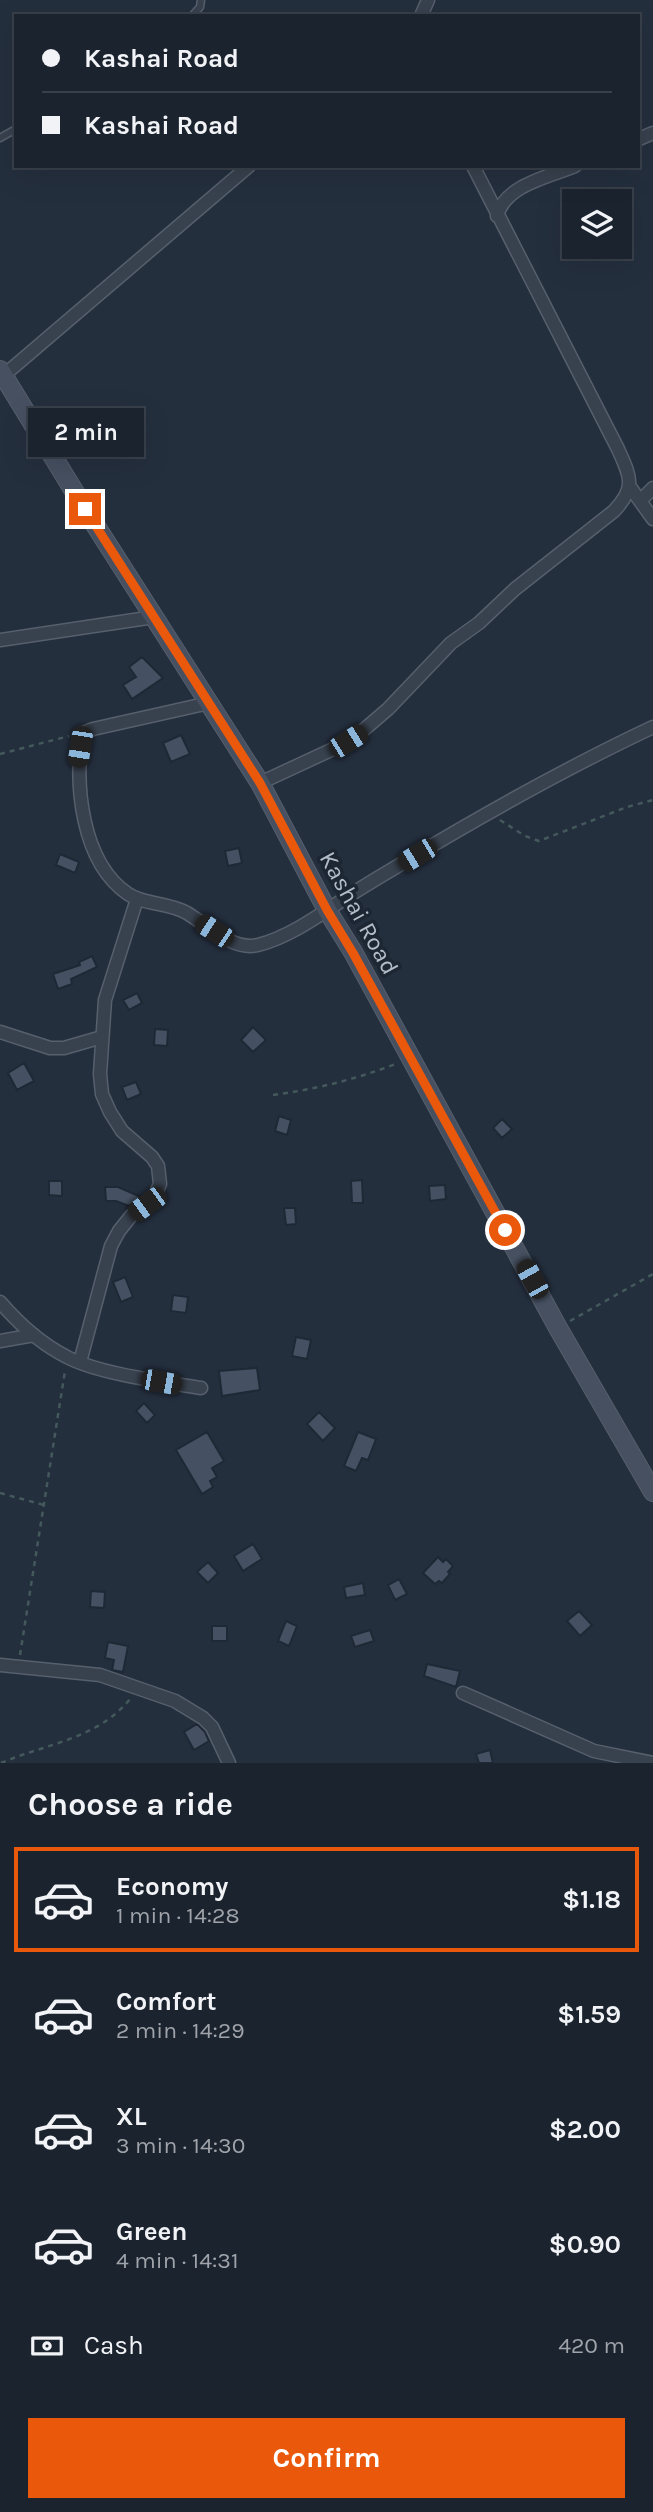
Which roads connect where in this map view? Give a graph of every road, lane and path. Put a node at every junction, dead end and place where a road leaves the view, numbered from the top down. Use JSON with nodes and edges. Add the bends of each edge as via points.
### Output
{"nodes":[{"id":1,"x":247,"y":168,"type":"edge"},
{"id":2,"x":474,"y":168,"type":"edge"},
{"id":3,"x":570,"y":168,"type":"edge"},
{"id":4,"x":497,"y":216,"type":"junction"},
{"id":5,"x":2,"y":373,"type":"edge"},
{"id":6,"x":630,"y":487,"type":"junction"},
{"id":7,"x":653,"y":488,"type":"edge"},
{"id":8,"x":641,"y":500,"type":"junction"},
{"id":9,"x":653,"y":519,"type":"edge"},
{"id":10,"x":154,"y":617,"type":"junction"},
{"id":11,"x":0,"y":640,"type":"edge"},
{"id":12,"x":209,"y":703,"type":"junction"},
{"id":13,"x":653,"y":727,"type":"edge"},
{"id":14,"x":83,"y":733,"type":"junction"},
{"id":15,"x":0,"y":754,"type":"edge"},
{"id":16,"x":260,"y":783,"type":"junction"},
{"id":17,"x":653,"y":800,"type":"edge"},
{"id":18,"x":483,"y":816,"type":"junction"},
{"id":19,"x":137,"y":899,"type":"junction"},
{"id":20,"x":327,"y":910,"type":"junction"},
{"id":21,"x":0,"y":1031,"type":"edge"},
{"id":22,"x":102,"y":1037,"type":"junction"},
{"id":23,"x":411,"y":1058,"type":"junction"},
{"id":24,"x":273,"y":1095,"type":"dead end"},
{"id":25,"x":653,"y":1274,"type":"edge"},
{"id":26,"x":0,"y":1302,"type":"edge"},
{"id":27,"x":558,"y":1328,"type":"junction"},
{"id":28,"x":34,"y":1335,"type":"junction"},
{"id":29,"x":0,"y":1341,"type":"edge"},
{"id":30,"x":74,"y":1360,"type":"junction"},
{"id":31,"x":201,"y":1388,"type":"dead end"},
{"id":32,"x":653,"y":1492,"type":"edge"},
{"id":33,"x":0,"y":1493,"type":"edge"},
{"id":34,"x":44,"y":1505,"type":"junction"},
{"id":35,"x":0,"y":1665,"type":"edge"},
{"id":36,"x":18,"y":1669,"type":"junction"},
{"id":37,"x":139,"y":1688,"type":"junction"},
{"id":38,"x":463,"y":1693,"type":"dead end"},
{"id":39,"x":1,"y":1763,"type":"edge"},
{"id":40,"x":229,"y":1763,"type":"edge"},
{"id":41,"x":653,"y":1763,"type":"edge"}],
"edges":[{"from":1,"to":5,"type":"street"},
{"from":2,"to":4,"type":"street"},
{"from":3,"to":4,"type":"street","via":[[513,192]]},
{"from":4,"to":6,"type":"street","via":[[618,449]]},
{"from":5,"to":10,"type":"street","name":"Kashai Road"},
{"from":6,"to":8,"type":"street"},
{"from":6,"to":16,"type":"street","via":[[614,511],[451,643],[360,733]]},
{"from":7,"to":8,"type":"street"},
{"from":8,"to":9,"type":"street"},
{"from":10,"to":11,"type":"street"},
{"from":10,"to":12,"type":"street","name":"Kashai Road"},
{"from":12,"to":14,"type":"street"},
{"from":12,"to":16,"type":"street","name":"Kashai Road"},
{"from":13,"to":18,"type":"street"},
{"from":14,"to":15,"type":"path"},
{"from":14,"to":19,"type":"street","via":[[80,796],[93,850],[109,875]]},
{"from":16,"to":20,"type":"street","name":"Kashai Road"},
{"from":17,"to":18,"type":"path","via":[[538,841],[498,818]]},
{"from":18,"to":20,"type":"street"},
{"from":19,"to":20,"type":"street","via":[[178,908],[228,940],[255,946]]},
{"from":19,"to":22,"type":"street","via":[[104,1000]]},
{"from":20,"to":23,"type":"street","name":"Kashai Road"},
{"from":21,"to":22,"type":"street","via":[[50,1048]]},
{"from":22,"to":30,"type":"street","via":[[103,1094],[122,1131],[158,1166],[160,1184],[111,1246]]},
{"from":23,"to":24,"type":"path","via":[[354,1080]]},
{"from":23,"to":27,"type":"street","name":"Kashai Road"},
{"from":25,"to":27,"type":"path"},
{"from":26,"to":28,"type":"street"},
{"from":27,"to":32,"type":"street","name":"Kashai Road"},
{"from":28,"to":29,"type":"street"},
{"from":28,"to":30,"type":"street"},
{"from":30,"to":31,"type":"street"},
{"from":30,"to":34,"type":"path"},
{"from":33,"to":34,"type":"path"},
{"from":34,"to":36,"type":"path"},
{"from":35,"to":36,"type":"street"},
{"from":36,"to":37,"type":"street","via":[[100,1675]]},
{"from":37,"to":39,"type":"path","via":[[120,1712],[97,1727]]},
{"from":37,"to":40,"type":"street","via":[[175,1701],[203,1718]]},
{"from":38,"to":41,"type":"street","via":[[593,1751]]}]}
